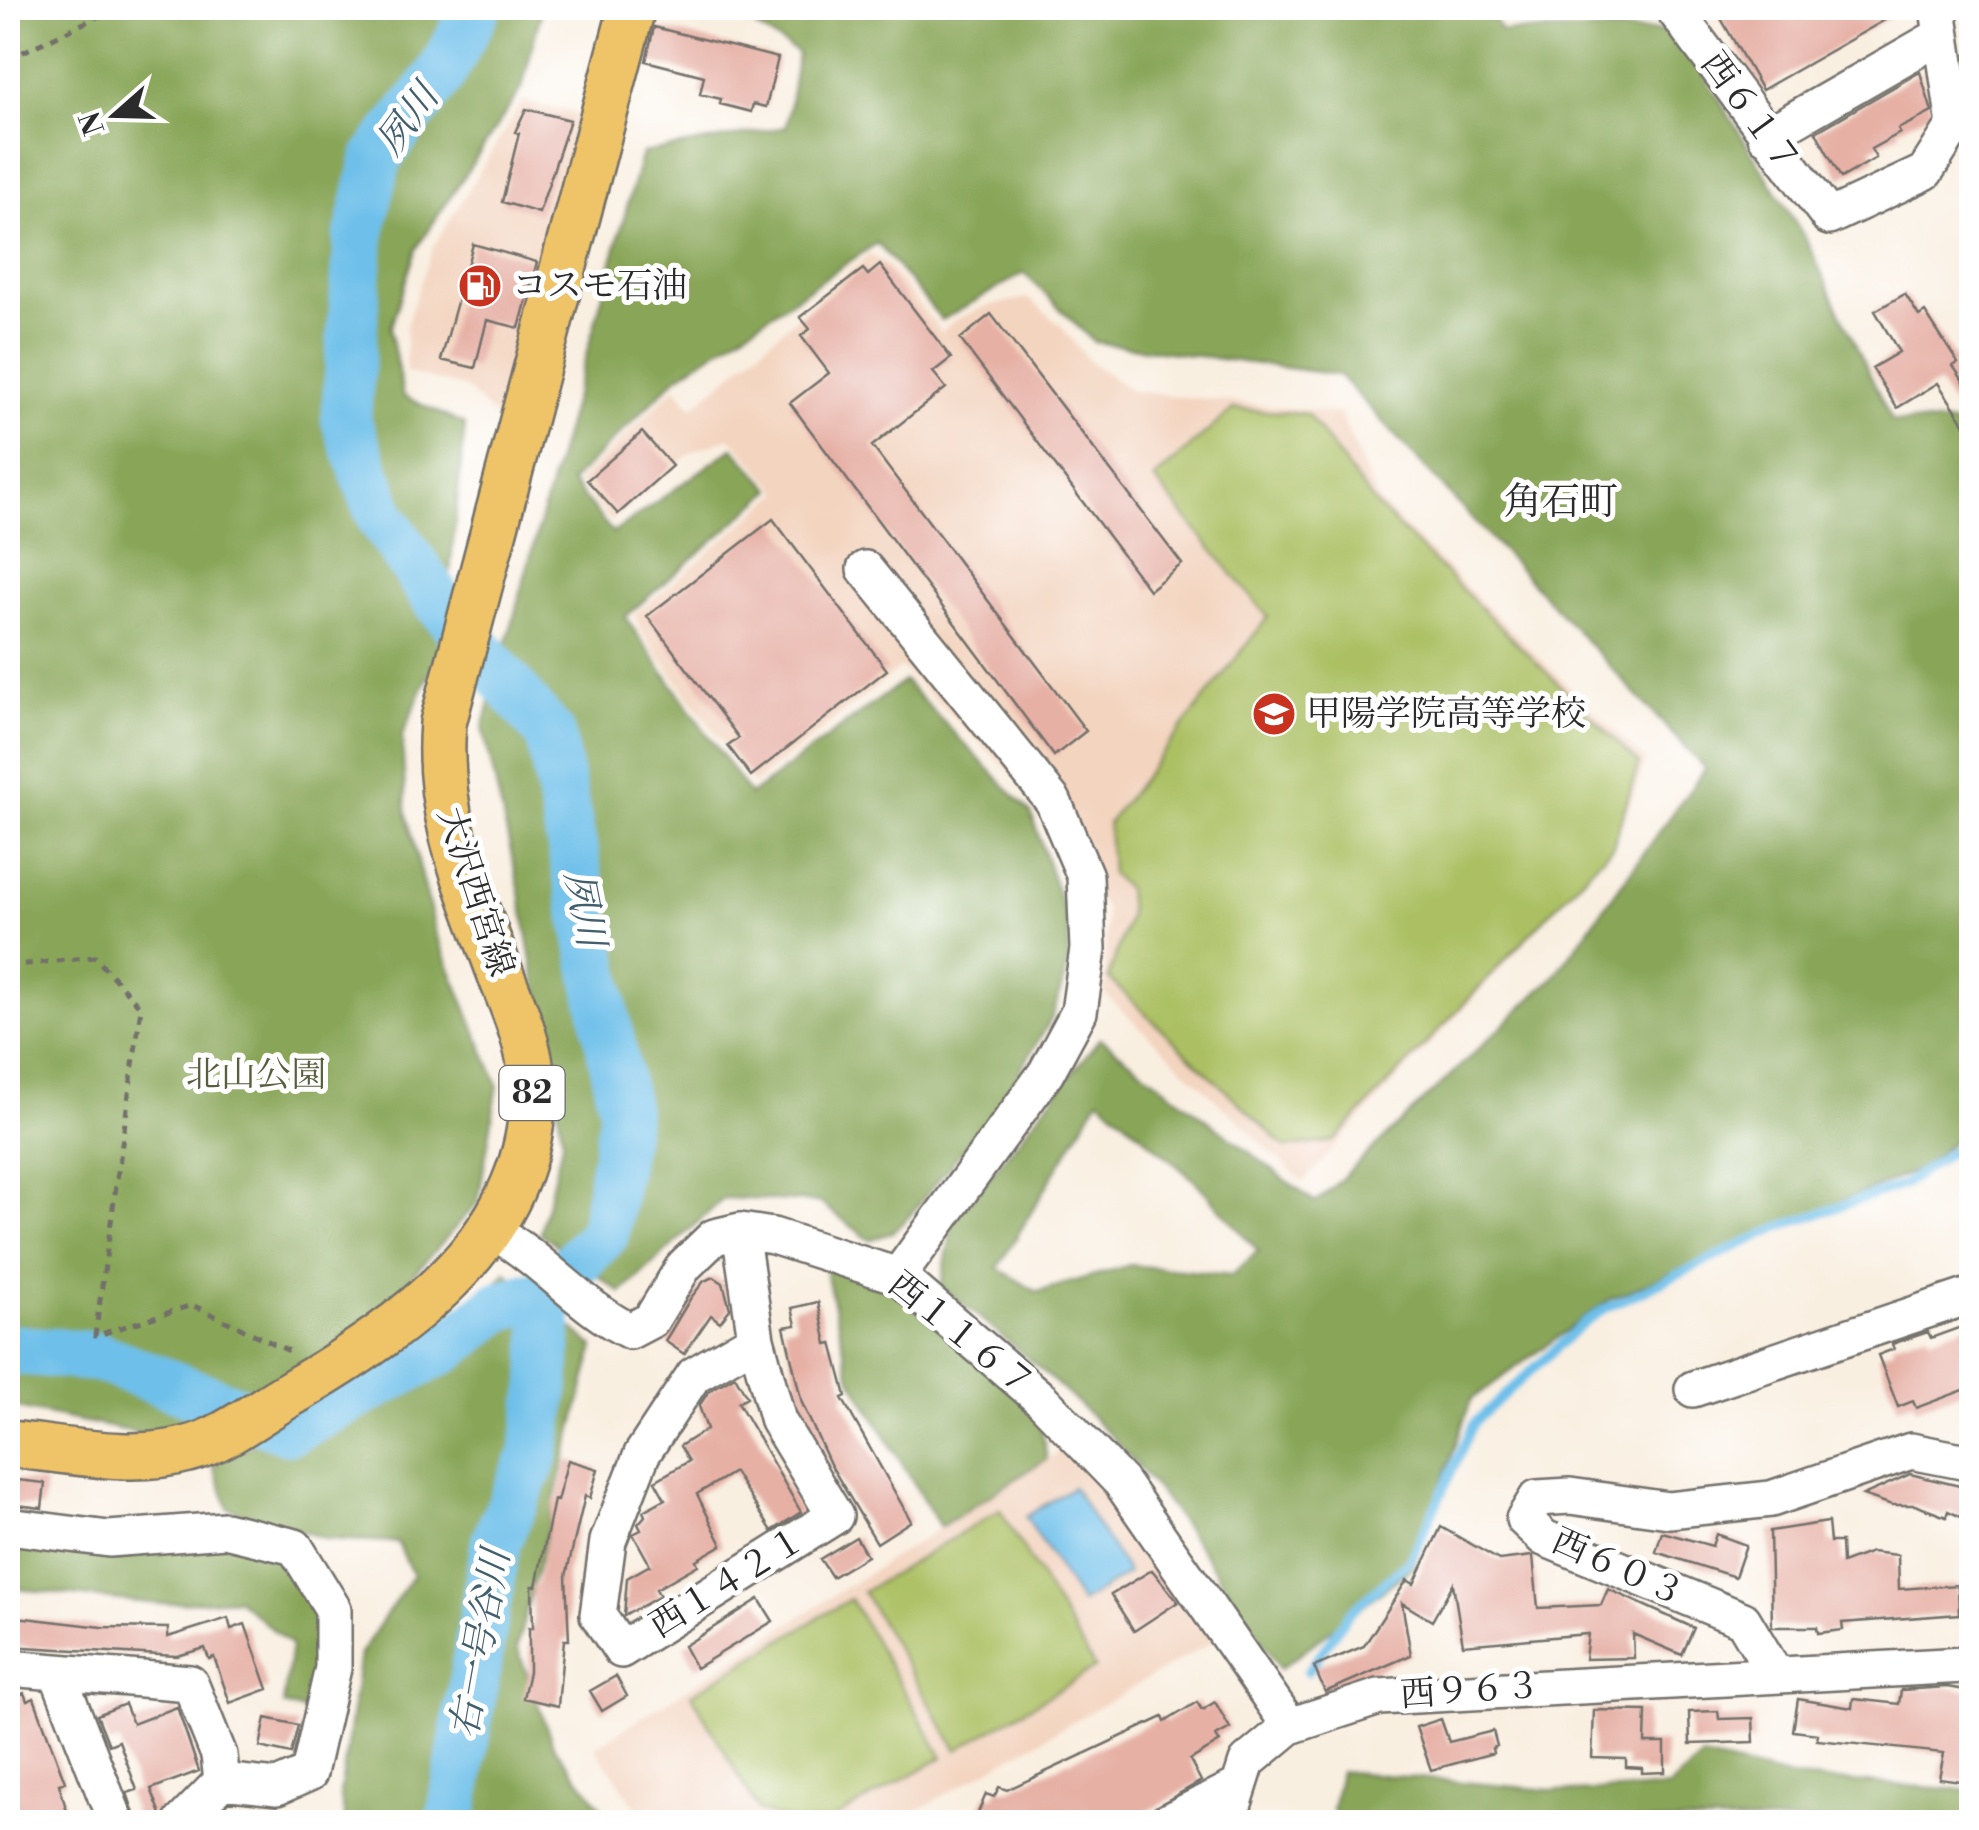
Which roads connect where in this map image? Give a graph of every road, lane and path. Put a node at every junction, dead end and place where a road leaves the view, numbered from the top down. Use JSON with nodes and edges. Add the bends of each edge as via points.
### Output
{"nodes":[{"id":1,"x":116,"y":8,"type":"edge"},
{"id":2,"x":632,"y":8,"type":"edge"},
{"id":3,"x":1673,"y":8,"type":"edge"},
{"id":4,"x":1940,"y":21,"type":"edge"},
{"id":5,"x":8,"y":59,"type":"edge"},
{"id":6,"x":1766,"y":136,"type":"junction"},
{"id":7,"x":864,"y":569,"type":"dead end"},
{"id":8,"x":8,"y":966,"type":"edge"},
{"id":9,"x":740,"y":1231,"type":"junction"},
{"id":10,"x":507,"y":1239,"type":"junction"},
{"id":11,"x":898,"y":1276,"type":"junction"},
{"id":12,"x":1972,"y":1295,"type":"edge"},
{"id":13,"x":756,"y":1339,"type":"junction"},
{"id":14,"x":336,"y":1367,"type":"junction"},
{"id":15,"x":1694,"y":1389,"type":"dead end"},
{"id":16,"x":8,"y":1444,"type":"edge"},
{"id":17,"x":1972,"y":1462,"type":"edge"},
{"id":18,"x":8,"y":1526,"type":"edge"},
{"id":19,"x":8,"y":1668,"type":"edge"},
{"id":20,"x":1972,"y":1670,"type":"edge"},
{"id":21,"x":1774,"y":1672,"type":"junction"},
{"id":22,"x":58,"y":1674,"type":"junction"},
{"id":23,"x":1290,"y":1726,"type":"junction"},
{"id":24,"x":222,"y":1781,"type":"junction"},
{"id":25,"x":1236,"y":1787,"type":"junction"},
{"id":26,"x":116,"y":1822,"type":"edge"},
{"id":27,"x":182,"y":1822,"type":"edge"},
{"id":28,"x":1167,"y":1822,"type":"edge"},
{"id":29,"x":1228,"y":1822,"type":"edge"}],
"edges":[{"from":1,"to":5,"type":"path"},
{"from":2,"to":10,"type":"main road","name":"大沢西宮線","number":"82","via":[[486,545],[440,756],[448,828],[521,1027],[532,1077]]},
{"from":3,"to":6,"type":"street","name":"西６１７"},
{"from":4,"to":6,"type":"street"},
{"from":4,"to":6,"type":"street","name":"西６１７","via":[[1955,125],[1926,172],[1828,217]]},
{"from":7,"to":11,"type":"street","via":[[1054,801],[1085,876],[1088,949],[1078,1012],[1046,1073]]},
{"from":8,"to":14,"type":"path","via":[[95,956],[141,1008],[95,1336],[192,1306]]},
{"from":9,"to":10,"type":"street","via":[[714,1237],[684,1266],[651,1320],[630,1331]]},
{"from":9,"to":11,"type":"street","name":"西１１６７"},
{"from":9,"to":13,"type":"street","name":"西１４２１"},
{"from":10,"to":14,"type":"main road","name":"大沢西宮線","number":"82"},
{"from":11,"to":23,"type":"street","name":"西１１６７","via":[[1043,1400],[1121,1482]]},
{"from":12,"to":15,"type":"street"},
{"from":13,"to":13,"type":"street","name":"西１４２１","via":[[694,1375],[642,1454],[608,1541],[598,1615],[621,1650],[835,1516],[778,1422]]},
{"from":14,"to":16,"type":"main road","name":"大沢西宮線","number":"82","via":[[188,1450],[131,1456]]},
{"from":17,"to":21,"type":"street","name":"西６０３","via":[[1911,1452],[1771,1499],[1669,1510],[1537,1498],[1524,1519],[1544,1538],[1742,1620]]},
{"from":18,"to":24,"type":"street","via":[[109,1539],[225,1530],[295,1547],[333,1609],[333,1668],[309,1773],[277,1787]]},
{"from":19,"to":22,"type":"street"},
{"from":20,"to":21,"type":"street","via":[[1964,1664]]},
{"from":21,"to":23,"type":"street","name":"西９６３","via":[[1378,1698]]},
{"from":22,"to":24,"type":"street","via":[[190,1683]]},
{"from":22,"to":26,"type":"street"},
{"from":23,"to":25,"type":"street","name":"西９６３","via":[[1247,1762]]},
{"from":24,"to":27,"type":"street"},
{"from":25,"to":28,"type":"street"},
{"from":25,"to":29,"type":"street","name":"西９６３"}]}
